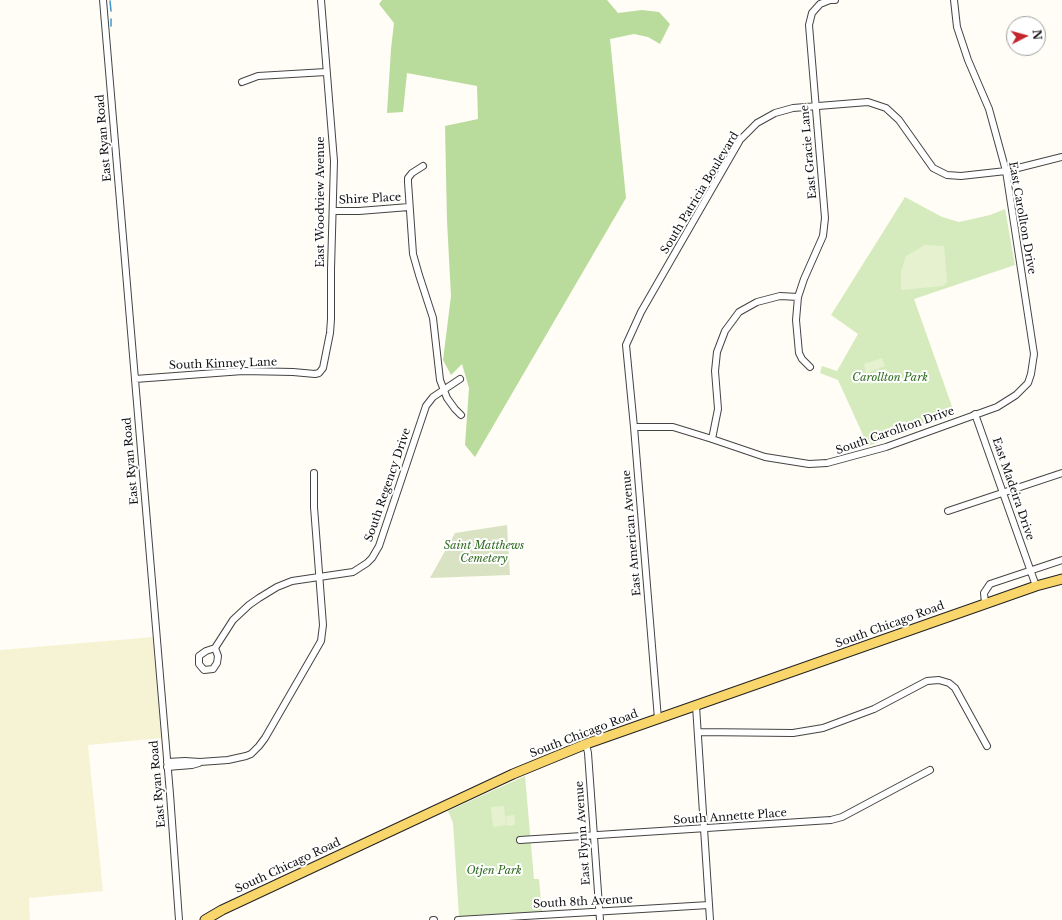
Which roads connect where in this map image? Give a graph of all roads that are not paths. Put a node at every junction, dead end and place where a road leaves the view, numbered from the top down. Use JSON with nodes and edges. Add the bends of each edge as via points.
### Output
{"nodes":[{"id":1,"x":103,"y":0,"type":"edge"},
{"id":2,"x":321,"y":0,"type":"edge"},
{"id":3,"x":835,"y":0,"type":"edge"},
{"id":4,"x":954,"y":0,"type":"edge"},
{"id":5,"x":326,"y":72,"type":"junction"},
{"id":6,"x":242,"y":82,"type":"dead end"},
{"id":7,"x":815,"y":106,"type":"junction"},
{"id":8,"x":1062,"y":157,"type":"edge"},
{"id":9,"x":423,"y":166,"type":"dead end"},
{"id":10,"x":1006,"y":171,"type":"junction"},
{"id":11,"x":409,"y":207,"type":"junction"},
{"id":12,"x":333,"y":211,"type":"junction"},
{"id":13,"x":798,"y":297,"type":"junction"},
{"id":14,"x":626,"y":345,"type":"joint"},
{"id":15,"x":810,"y":367,"type":"dead end"},
{"id":16,"x":313,"y":374,"type":"joint"},
{"id":17,"x":135,"y":379,"type":"junction"},
{"id":18,"x":460,"y":379,"type":"dead end"},
{"id":19,"x":444,"y":389,"type":"junction"},
{"id":20,"x":975,"y":414,"type":"junction"},
{"id":21,"x":461,"y":415,"type":"dead end"},
{"id":22,"x":634,"y":427,"type":"junction"},
{"id":23,"x":712,"y":439,"type":"junction"},
{"id":24,"x":1062,"y":472,"type":"edge"},
{"id":25,"x":314,"y":473,"type":"dead end"},
{"id":26,"x":1004,"y":492,"type":"junction"},
{"id":27,"x":948,"y":511,"type":"dead end"},
{"id":28,"x":1062,"y":560,"type":"edge"},
{"id":29,"x":1030,"y":571,"type":"junction"},
{"id":30,"x":320,"y":577,"type":"junction"},
{"id":31,"x":1062,"y":579,"type":"edge"},
{"id":32,"x":1036,"y":586,"type":"junction"},
{"id":33,"x":985,"y":604,"type":"junction"},
{"id":34,"x":215,"y":648,"type":"dead end"},
{"id":35,"x":696,"y":706,"type":"junction"},
{"id":36,"x":658,"y":719,"type":"junction"},
{"id":37,"x":698,"y":732,"type":"junction"},
{"id":38,"x":586,"y":744,"type":"junction"},
{"id":39,"x":987,"y":746,"type":"dead end"},
{"id":40,"x":167,"y":765,"type":"junction"},
{"id":41,"x":930,"y":770,"type":"dead end"},
{"id":42,"x":704,"y":828,"type":"junction"},
{"id":43,"x":593,"y":836,"type":"junction"},
{"id":44,"x":520,"y":840,"type":"dead end"},
{"id":45,"x":709,"y":905,"type":"junction"},
{"id":46,"x":599,"y":911,"type":"junction"},
{"id":47,"x":179,"y":920,"type":"edge"},
{"id":48,"x":206,"y":920,"type":"edge"},
{"id":49,"x":458,"y":920,"type":"edge"},
{"id":50,"x":600,"y":920,"type":"edge"},
{"id":51,"x":710,"y":920,"type":"edge"}],
"edges":[{"from":1,"to":17,"type":"street","name":"East Ryan Road"},
{"from":2,"to":5,"type":"street","name":"East Woodview Avenue"},
{"from":3,"to":7,"type":"street","name":"East Gracie Lane","via":[[820,4],[812,13],[809,26]]},
{"from":4,"to":10,"type":"street","name":"East Carollton Drive","via":[[957,27],[989,109]]},
{"from":5,"to":6,"type":"street","via":[[258,76]]},
{"from":5,"to":12,"type":"street","name":"East Woodview Avenue","via":[[334,161]]},
{"from":7,"to":10,"type":"street","name":"South Patricia Boulevard","via":[[868,102],[886,108],[899,120],[933,168],[946,175]]},
{"from":7,"to":13,"type":"street","name":"East Gracie Lane","via":[[823,236]]},
{"from":7,"to":14,"type":"street","name":"South Patricia Boulevard","via":[[775,113],[757,123],[740,140],[641,312]]},
{"from":8,"to":10,"type":"street","name":"South Patricia Boulevard"},
{"from":9,"to":11,"type":"street","via":[[408,178]]},
{"from":10,"to":20,"type":"street","name":"East Carollton Drive","via":[[1034,364],[1028,383],[1016,395],[997,407]]},
{"from":11,"to":12,"type":"street","name":"Shire Place"},
{"from":11,"to":19,"type":"street","via":[[413,254],[432,312],[439,374]]},
{"from":12,"to":16,"type":"street","name":"East Woodview Avenue","via":[[330,333],[323,368],[319,373]]},
{"from":13,"to":15,"type":"street","name":"East Gracie Lane","via":[[796,320],[799,353]]},
{"from":13,"to":23,"type":"street","via":[[780,296],[757,302],[739,312],[725,331],[717,352],[715,371],[718,409]]},
{"from":14,"to":22,"type":"street","name":"East American Avenue"},
{"from":16,"to":17,"type":"street","name":"South Kinney Lane","via":[[243,371]]},
{"from":17,"to":40,"type":"street","name":"East Ryan Road"},
{"from":18,"to":19,"type":"street","name":"South Regency Drive"},
{"from":19,"to":21,"type":"street","via":[[450,403]]},
{"from":19,"to":30,"type":"street","name":"South Regency Drive","via":[[430,401],[422,416],[375,554],[353,572]]},
{"from":20,"to":23,"type":"street","name":"South Carollton Drive","via":[[886,447],[827,463],[809,464],[765,457]]},
{"from":20,"to":26,"type":"street","name":"East Madeira Drive"},
{"from":22,"to":23,"type":"street","name":"South Carollton Drive","via":[[673,427]]},
{"from":22,"to":36,"type":"street","name":"East American Avenue"},
{"from":24,"to":26,"type":"street"},
{"from":25,"to":30,"type":"street"},
{"from":26,"to":27,"type":"street"},
{"from":26,"to":29,"type":"street","name":"East Madeira Drive"},
{"from":28,"to":29,"type":"street"},
{"from":29,"to":32,"type":"street","name":"East Madeira Drive"},
{"from":29,"to":33,"type":"street","via":[[990,584],[984,593]]},
{"from":30,"to":34,"type":"street","name":"South Regency Drive","via":[[286,584],[259,598],[233,620]]},
{"from":30,"to":40,"type":"street","via":[[323,625],[321,641],[259,746],[251,754],[237,758],[192,765]]},
{"from":31,"to":32,"type":"main road","name":"South Chicago Road"},
{"from":32,"to":33,"type":"main road","name":"South Chicago Road"},
{"from":33,"to":35,"type":"main road","name":"South Chicago Road"},
{"from":35,"to":36,"type":"main road","name":"South Chicago Road"},
{"from":35,"to":37,"type":"street"},
{"from":36,"to":38,"type":"main road","name":"South Chicago Road"},
{"from":37,"to":39,"type":"street","via":[[793,733],[823,728],[860,715],[934,679],[943,680],[955,688]]},
{"from":37,"to":42,"type":"street"},
{"from":38,"to":43,"type":"street","name":"East Flynn Avenue"},
{"from":38,"to":48,"type":"main road","name":"South Chicago Road","via":[[509,776],[222,910]]},
{"from":40,"to":47,"type":"street","name":"East Ryan Road"},
{"from":41,"to":42,"type":"street","name":"South Annette Place","via":[[842,818]]},
{"from":42,"to":43,"type":"street","name":"South Annette Place"},
{"from":42,"to":45,"type":"street"},
{"from":43,"to":44,"type":"street","name":"South Annette Place"},
{"from":43,"to":46,"type":"street","name":"East Flynn Avenue"},
{"from":45,"to":46,"type":"street","name":"South 8th Avenue"},
{"from":45,"to":51,"type":"street"},
{"from":46,"to":49,"type":"street","name":"South 8th Avenue"},
{"from":46,"to":50,"type":"street","name":"East Flynn Avenue"}]}
